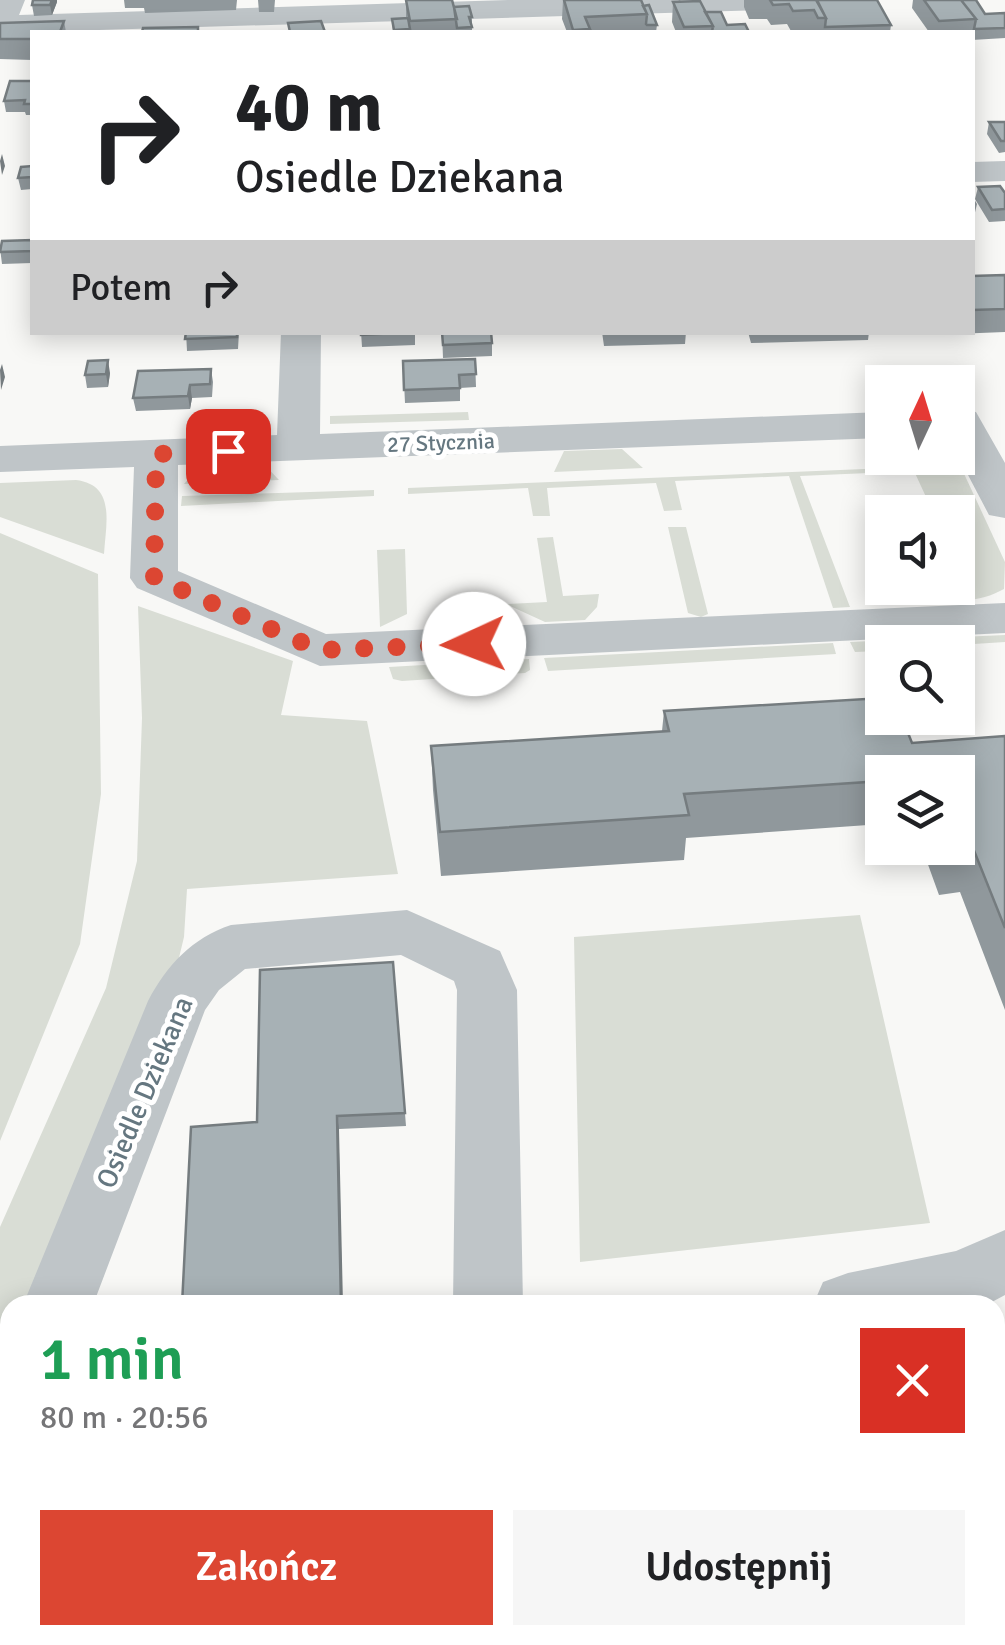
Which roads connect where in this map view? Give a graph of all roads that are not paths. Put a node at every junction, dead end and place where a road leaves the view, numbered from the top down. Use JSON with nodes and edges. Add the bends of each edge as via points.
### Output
{"nodes":[{"id":1,"x":10,"y":0,"type":"edge"},
{"id":2,"x":801,"y":0,"type":"edge"},
{"id":3,"x":0,"y":24,"type":"edge"},
{"id":4,"x":251,"y":25,"type":"edge"},
{"id":5,"x":1005,"y":170,"type":"edge"},
{"id":6,"x":975,"y":172,"type":"edge"},
{"id":7,"x":301,"y":335,"type":"edge"},
{"id":8,"x":1005,"y":420,"type":"edge"},
{"id":9,"x":975,"y":421,"type":"edge"},
{"id":10,"x":865,"y":426,"type":"edge"},
{"id":11,"x":298,"y":448,"type":"junction"},
{"id":12,"x":975,"y":450,"type":"edge"},
{"id":13,"x":156,"y":454,"type":"junction"},
{"id":14,"x":0,"y":460,"type":"edge"},
{"id":15,"x":1005,"y":505,"type":"edge"},
{"id":16,"x":1005,"y":618,"type":"edge"},
{"id":17,"x":1005,"y":1261,"type":"edge"},
{"id":18,"x":62,"y":1295,"type":"edge"},
{"id":19,"x":488,"y":1295,"type":"edge"},
{"id":20,"x":897,"y":1295,"type":"edge"}],
"edges":[{"from":1,"to":3,"type":"street"},
{"from":2,"to":4,"type":"street"},
{"from":3,"to":4,"type":"street"},
{"from":5,"to":6,"type":"street"},
{"from":7,"to":11,"type":"street"},
{"from":8,"to":9,"type":"street"},
{"from":10,"to":11,"type":"street","name":"27 Stycznia"},
{"from":11,"to":13,"type":"street","name":"27 Stycznia"},
{"from":12,"to":15,"type":"street"},
{"from":13,"to":14,"type":"street","name":"27 Stycznia"},
{"from":13,"to":16,"type":"street","via":[[154,578],[320,650]]},
{"from":17,"to":20,"type":"street","via":[[965,1281]]},
{"from":18,"to":19,"type":"street","name":"Osiedle Dziekana","via":[[178,1001],[198,973],[231,948],[407,932],[478,966],[488,990]]}]}
